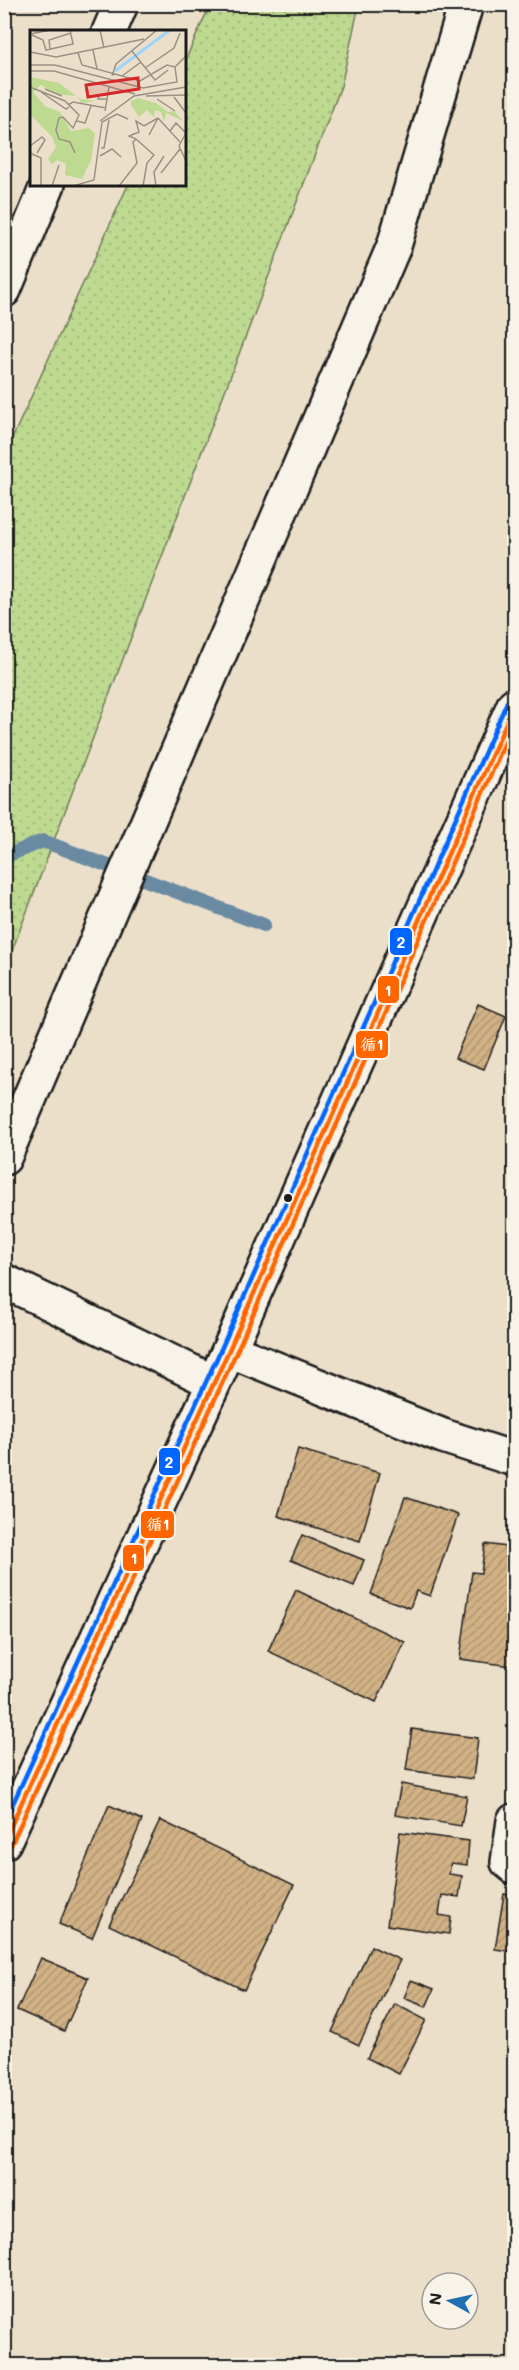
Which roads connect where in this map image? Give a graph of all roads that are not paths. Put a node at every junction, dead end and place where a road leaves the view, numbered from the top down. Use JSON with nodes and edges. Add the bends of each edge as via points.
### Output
{"nodes":[{"id":1,"x":121,"y":4,"type":"edge"},
{"id":2,"x":466,"y":4,"type":"edge"},
{"id":3,"x":110,"y":30,"type":"edge"},
{"id":4,"x":47,"y":186,"type":"edge"},
{"id":5,"x":4,"y":290,"type":"edge"},
{"id":6,"x":514,"y":705,"type":"edge"},
{"id":7,"x":4,"y":1158,"type":"edge"},
{"id":8,"x":4,"y":1281,"type":"edge"},
{"id":9,"x":229,"y":1350,"type":"junction"},
{"id":10,"x":213,"y":1382,"type":"junction"},
{"id":11,"x":514,"y":1459,"type":"edge"},
{"id":12,"x":514,"y":1821,"type":"edge"},
{"id":13,"x":4,"y":1842,"type":"edge"},
{"id":14,"x":514,"y":1867,"type":"edge"}],
"edges":[{"from":1,"to":3,"type":"street"},
{"from":2,"to":7,"type":"street","via":[[394,246]]},
{"from":4,"to":5,"type":"street"},
{"from":6,"to":9,"type":"street"},
{"from":8,"to":10,"type":"street"},
{"from":9,"to":10,"type":"street"},
{"from":9,"to":11,"type":"street","via":[[443,1436]]},
{"from":10,"to":13,"type":"street"},
{"from":12,"to":14,"type":"street","via":[[508,1862]]}]}
